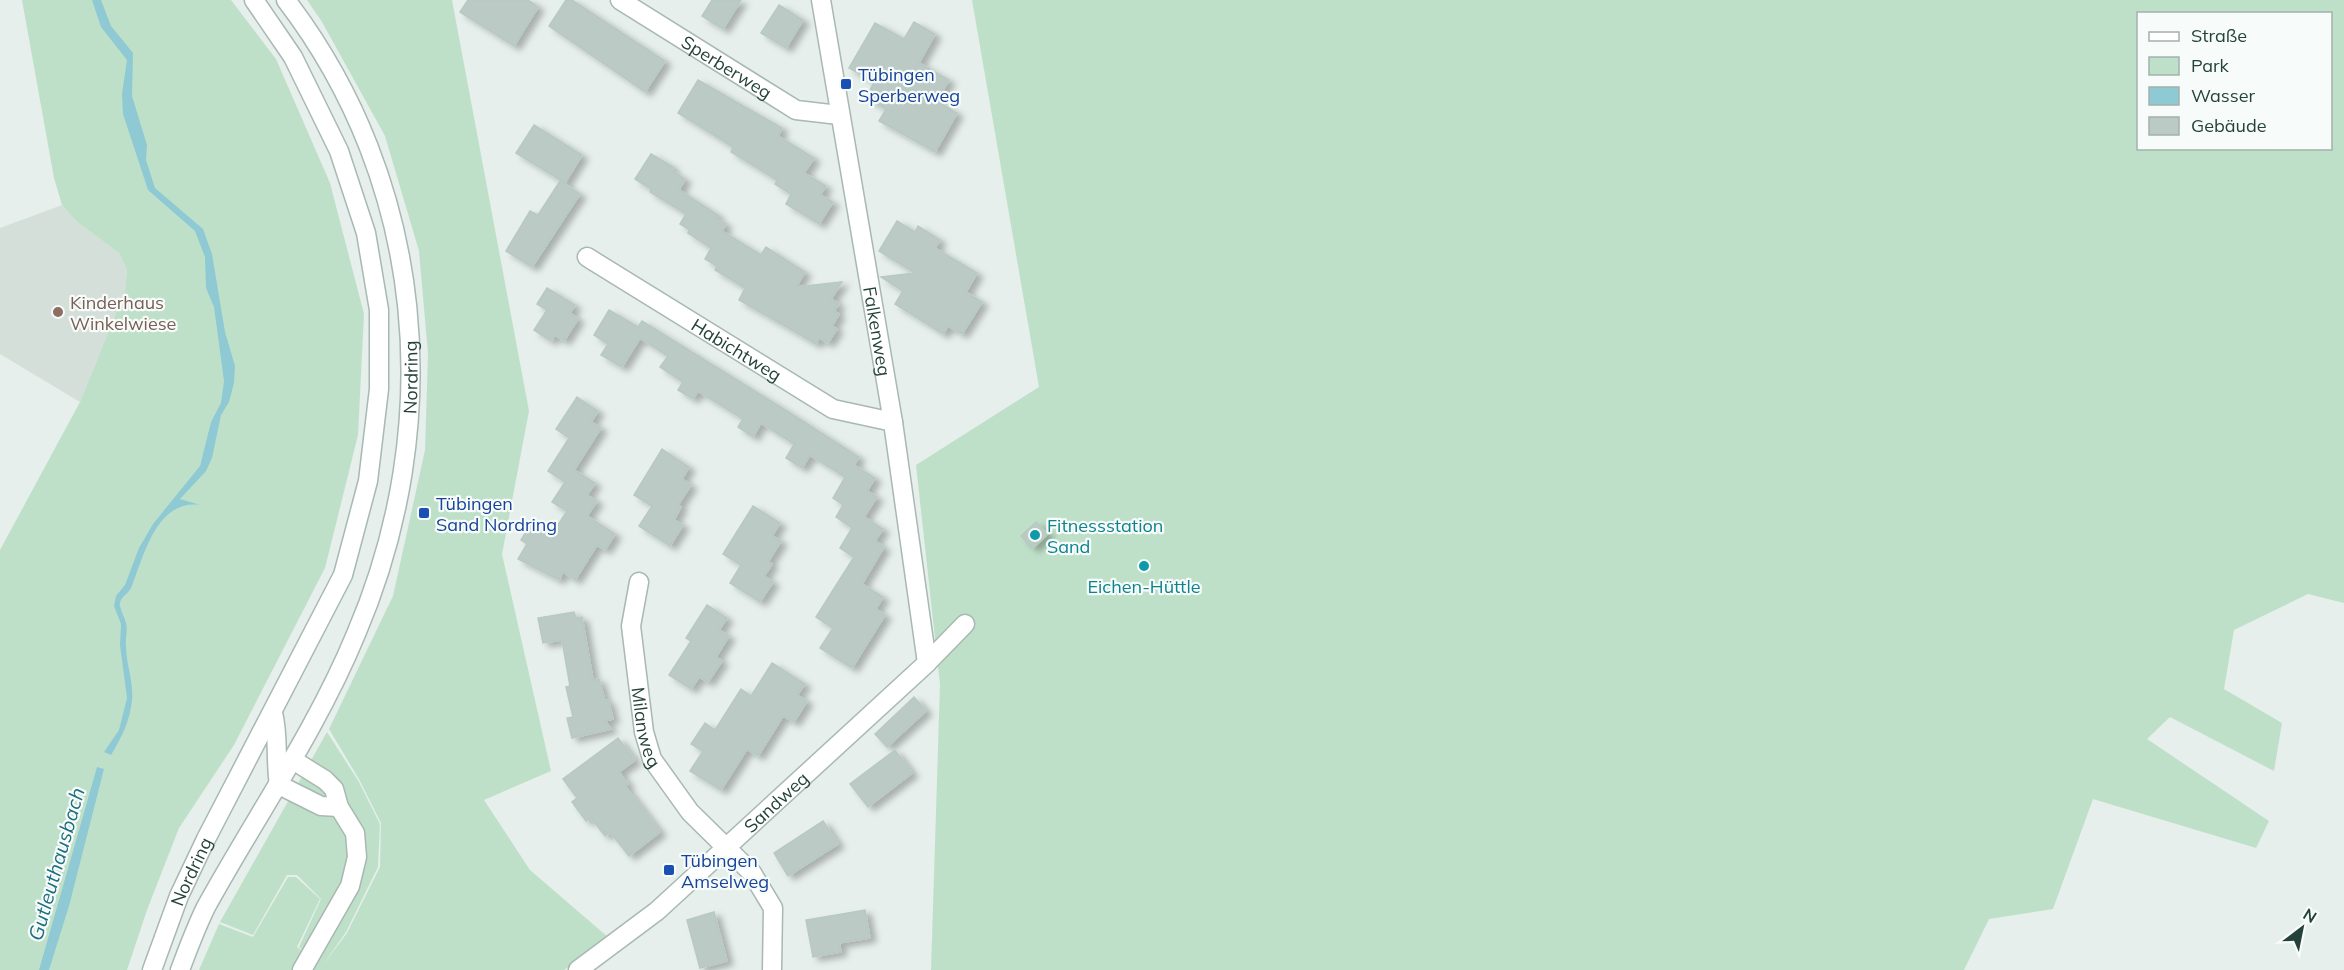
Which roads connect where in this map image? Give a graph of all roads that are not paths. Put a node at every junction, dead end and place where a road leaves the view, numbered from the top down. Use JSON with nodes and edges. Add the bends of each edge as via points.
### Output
{"nodes":[{"id":1,"x":254,"y":0,"type":"edge"},
{"id":2,"x":286,"y":0,"type":"edge"},
{"id":3,"x":620,"y":0,"type":"edge"},
{"id":4,"x":821,"y":0,"type":"edge"},
{"id":5,"x":839,"y":115,"type":"junction"},
{"id":6,"x":587,"y":258,"type":"dead end"},
{"id":7,"x":893,"y":422,"type":"junction"},
{"id":8,"x":639,"y":582,"type":"dead end"},
{"id":9,"x":964,"y":624,"type":"dead end"},
{"id":10,"x":927,"y":663,"type":"junction"},
{"id":11,"x":273,"y":713,"type":"junction"},
{"id":12,"x":285,"y":762,"type":"junction"},
{"id":13,"x":240,"y":775,"type":"junction"},
{"id":14,"x":279,"y":785,"type":"junction"},
{"id":15,"x":339,"y":807,"type":"junction"},
{"id":16,"x":725,"y":847,"type":"junction"},
{"id":17,"x":152,"y":970,"type":"edge"},
{"id":18,"x":180,"y":970,"type":"edge"},
{"id":19,"x":302,"y":970,"type":"edge"},
{"id":20,"x":578,"y":970,"type":"edge"},
{"id":21,"x":772,"y":970,"type":"edge"}],
"edges":[{"from":1,"to":11,"type":"street","name":"Nordring","via":[[293,57],[339,151],[366,232],[379,310],[379,389],[368,481],[343,575]]},
{"from":2,"to":12,"type":"street","name":"Nordring","via":[[323,51],[368,139],[395,224],[408,300],[411,388],[400,492],[375,588],[351,646]]},
{"from":3,"to":5,"type":"street","name":"Sperberweg","via":[[796,110]]},
{"from":4,"to":5,"type":"street","name":"Falkenweg"},
{"from":5,"to":7,"type":"street","name":"Falkenweg"},
{"from":6,"to":7,"type":"street","name":"Habichtweg","via":[[833,409]]},
{"from":7,"to":10,"type":"street","name":"Falkenweg"},
{"from":8,"to":16,"type":"street","name":"Milanweg","via":[[631,626],[644,732],[652,759],[690,812]]},
{"from":9,"to":10,"type":"street","name":"Sandweg"},
{"from":10,"to":16,"type":"street","name":"Sandweg"},
{"from":11,"to":12,"type":"street"},
{"from":11,"to":13,"type":"street","name":"Nordring"},
{"from":12,"to":13,"type":"street"},
{"from":12,"to":14,"type":"street"},
{"from":12,"to":15,"type":"street","via":[[326,780],[334,789]]},
{"from":13,"to":17,"type":"street","name":"Nordring","via":[[179,896]]},
{"from":14,"to":15,"type":"street","via":[[321,806]]},
{"from":14,"to":18,"type":"street","name":"Nordring","via":[[205,909]]},
{"from":15,"to":19,"type":"street","via":[[355,833],[357,856],[350,886]]},
{"from":16,"to":20,"type":"street","name":"Sandweg","via":[[657,911]]},
{"from":16,"to":21,"type":"street","name":"Milanweg","via":[[752,873],[773,908]]}]}
